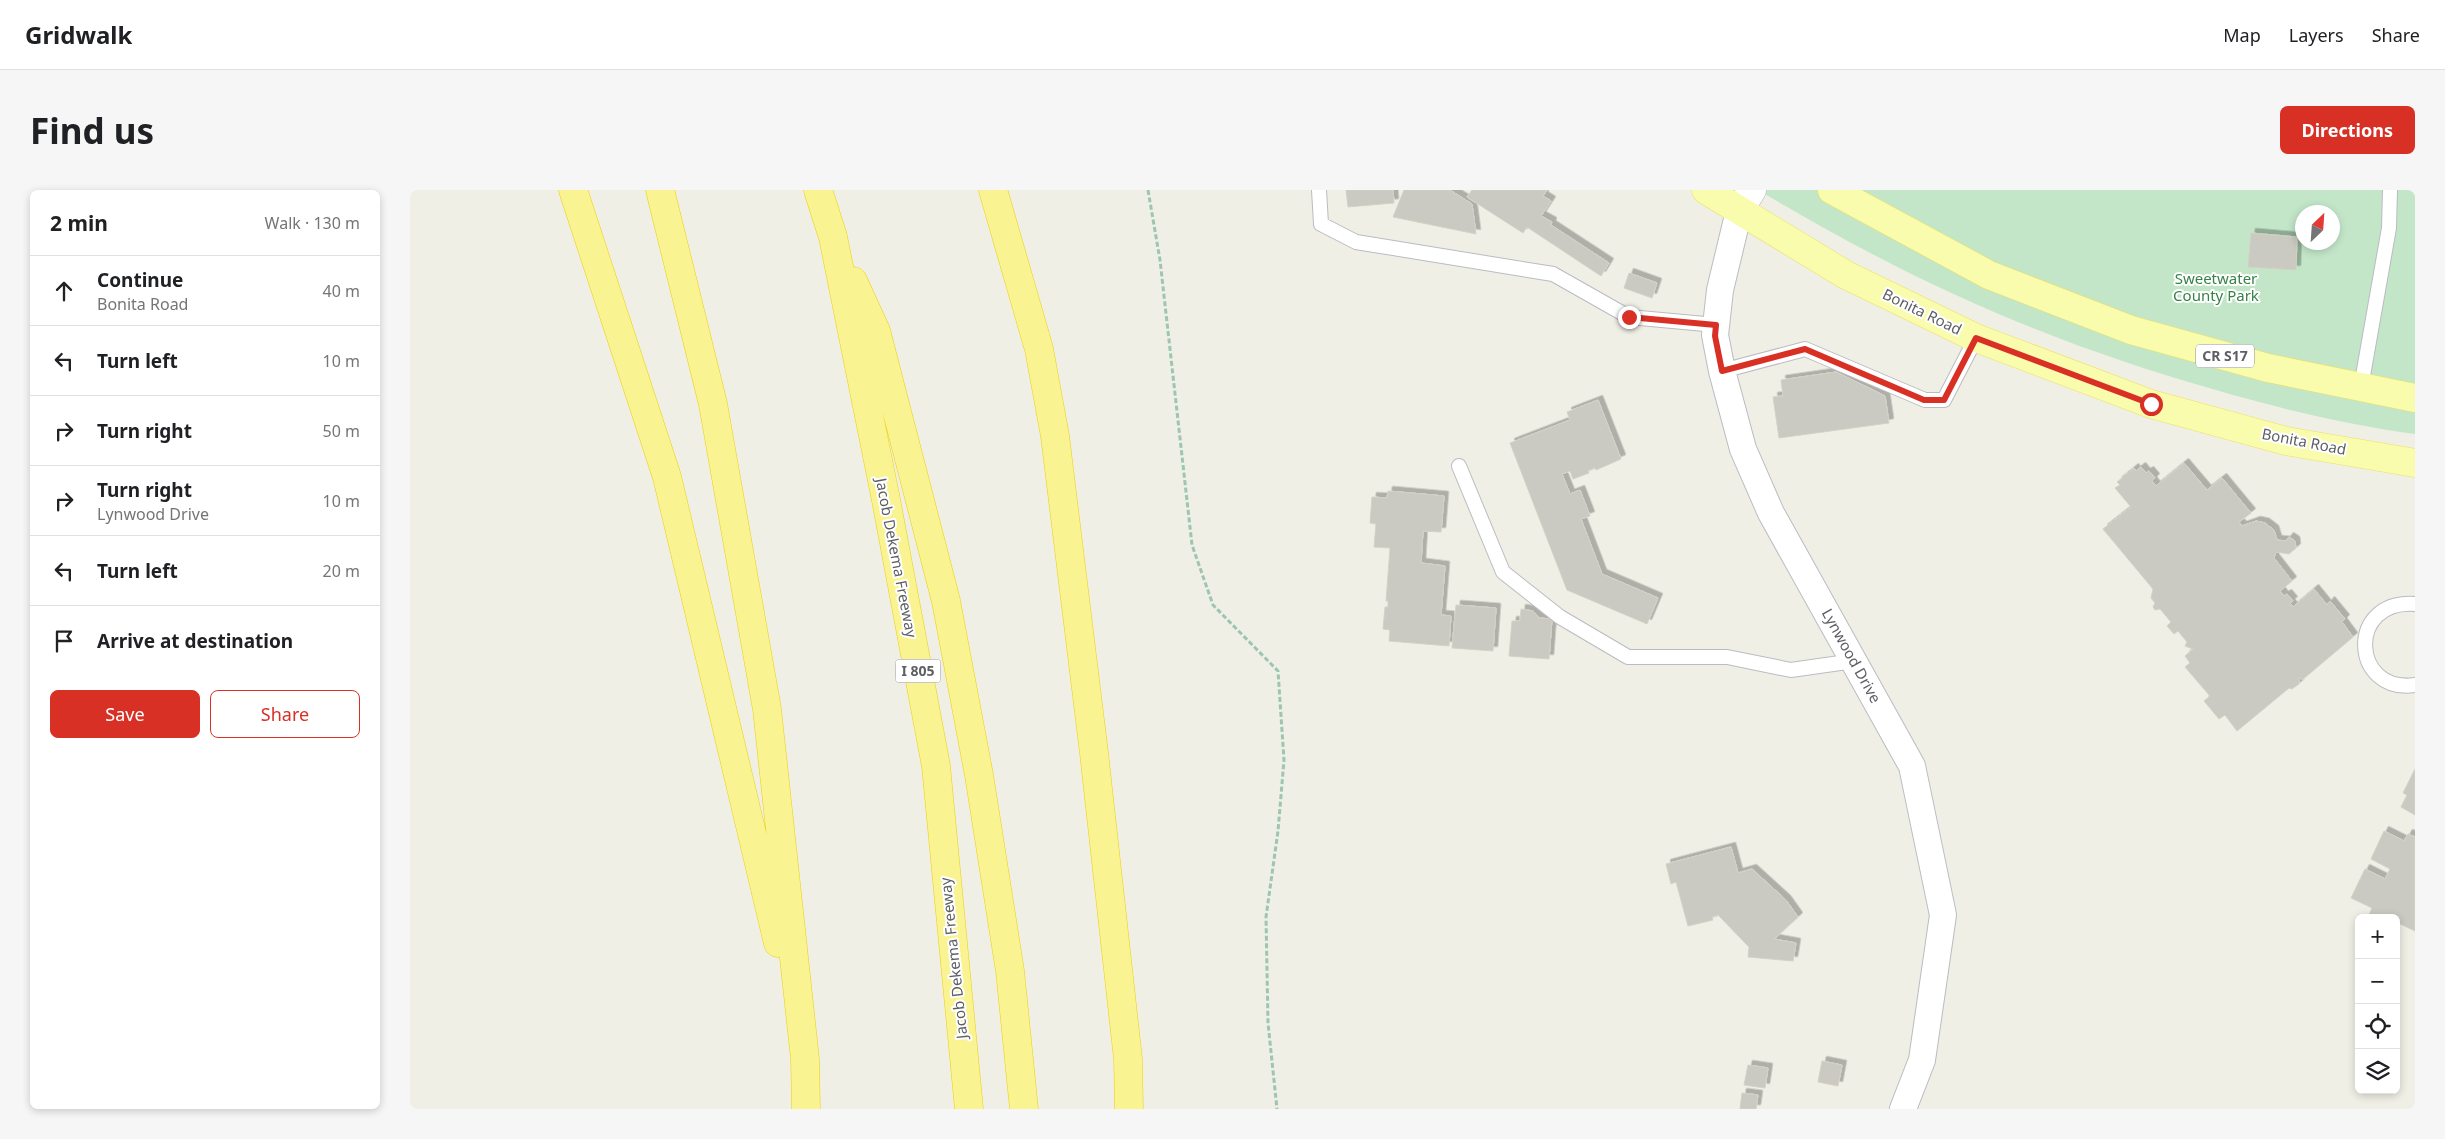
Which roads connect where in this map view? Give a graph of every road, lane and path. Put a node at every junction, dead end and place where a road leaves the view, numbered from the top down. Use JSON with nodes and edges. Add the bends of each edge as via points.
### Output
{"nodes":[{"id":1,"x":573,"y":190,"type":"edge"},
{"id":2,"x":660,"y":190,"type":"edge"},
{"id":3,"x":818,"y":190,"type":"edge"},
{"id":4,"x":993,"y":190,"type":"edge"},
{"id":5,"x":1148,"y":190,"type":"edge"},
{"id":6,"x":1319,"y":190,"type":"edge"},
{"id":7,"x":1706,"y":190,"type":"edge"},
{"id":8,"x":1832,"y":190,"type":"edge"},
{"id":9,"x":2390,"y":190,"type":"edge"},
{"id":10,"x":1743,"y":197,"type":"edge"},
{"id":11,"x":833,"y":237,"type":"junction"},
{"id":12,"x":1716,"y":325,"type":"junction"},
{"id":13,"x":1976,"y":338,"type":"junction"},
{"id":14,"x":1722,"y":371,"type":"junction"},
{"id":15,"x":2360,"y":387,"type":"junction"},
{"id":16,"x":2415,"y":398,"type":"edge"},
{"id":17,"x":2415,"y":463,"type":"edge"},
{"id":18,"x":1459,"y":466,"type":"dead end"},
{"id":19,"x":2415,"y":604,"type":"edge"},
{"id":20,"x":1854,"y":661,"type":"junction"},
{"id":21,"x":2415,"y":685,"type":"edge"},
{"id":22,"x":805,"y":1059,"type":"junction"},
{"id":23,"x":806,"y":1109,"type":"edge"},
{"id":24,"x":969,"y":1109,"type":"edge"},
{"id":25,"x":1024,"y":1109,"type":"edge"},
{"id":26,"x":1129,"y":1109,"type":"edge"},
{"id":27,"x":1277,"y":1109,"type":"edge"},
{"id":28,"x":1903,"y":1109,"type":"edge"}],
"edges":[{"from":1,"to":22,"type":"highway","via":[[667,477]]},
{"from":2,"to":22,"type":"highway","via":[[713,404],[767,709]]},
{"from":3,"to":11,"type":"highway","name":"Jacob Dekema Freeway","number":"I 805"},
{"from":4,"to":26,"type":"highway","via":[[1038,349],[1055,436],[1128,1059]]},
{"from":5,"to":27,"type":"path","via":[[1160,260],[1192,545],[1213,605],[1278,671],[1284,760],[1266,917],[1268,1023]]},
{"from":6,"to":12,"type":"lane","via":[[1321,224],[1356,242],[1553,274],[1629,317]]},
{"from":7,"to":10,"type":"main road","name":"Bonita Road"},
{"from":8,"to":15,"type":"main road","number":"CR S17","via":[[1989,275],[2131,330],[2268,368]]},
{"from":9,"to":15,"type":"lane","via":[[2389,228]]},
{"from":10,"to":12,"type":"street","name":"Lynwood Drive","via":[[1720,290]]},
{"from":10,"to":13,"type":"main road","name":"Bonita Road","via":[[1846,276]]},
{"from":11,"to":24,"type":"highway","name":"Jacob Dekema Freeway","number":"I 805","via":[[936,766]]},
{"from":11,"to":25,"type":"highway","via":[[876,331],[946,601],[979,775],[1010,971]]},
{"from":12,"to":14,"type":"street","name":"Lynwood Drive"},
{"from":13,"to":14,"type":"lane","via":[[1944,400],[1924,400],[1805,349]]},
{"from":13,"to":17,"type":"main road","name":"Bonita Road","via":[[2151,404],[2286,441]]},
{"from":14,"to":20,"type":"street","name":"Lynwood Drive","via":[[1743,449],[1771,513]]},
{"from":15,"to":16,"type":"main road","number":"CR S17"},
{"from":18,"to":20,"type":"lane","via":[[1503,572],[1560,617],[1628,657],[1727,657],[1791,670]]},
{"from":19,"to":21,"type":"lane","via":[[2387,607],[2374,617],[2366,631],[2364,646],[2377,675],[2390,683]]},
{"from":20,"to":28,"type":"street","name":"Lynwood Drive","via":[[1912,766],[1943,915],[1922,1060]]},
{"from":22,"to":23,"type":"highway"}]}
